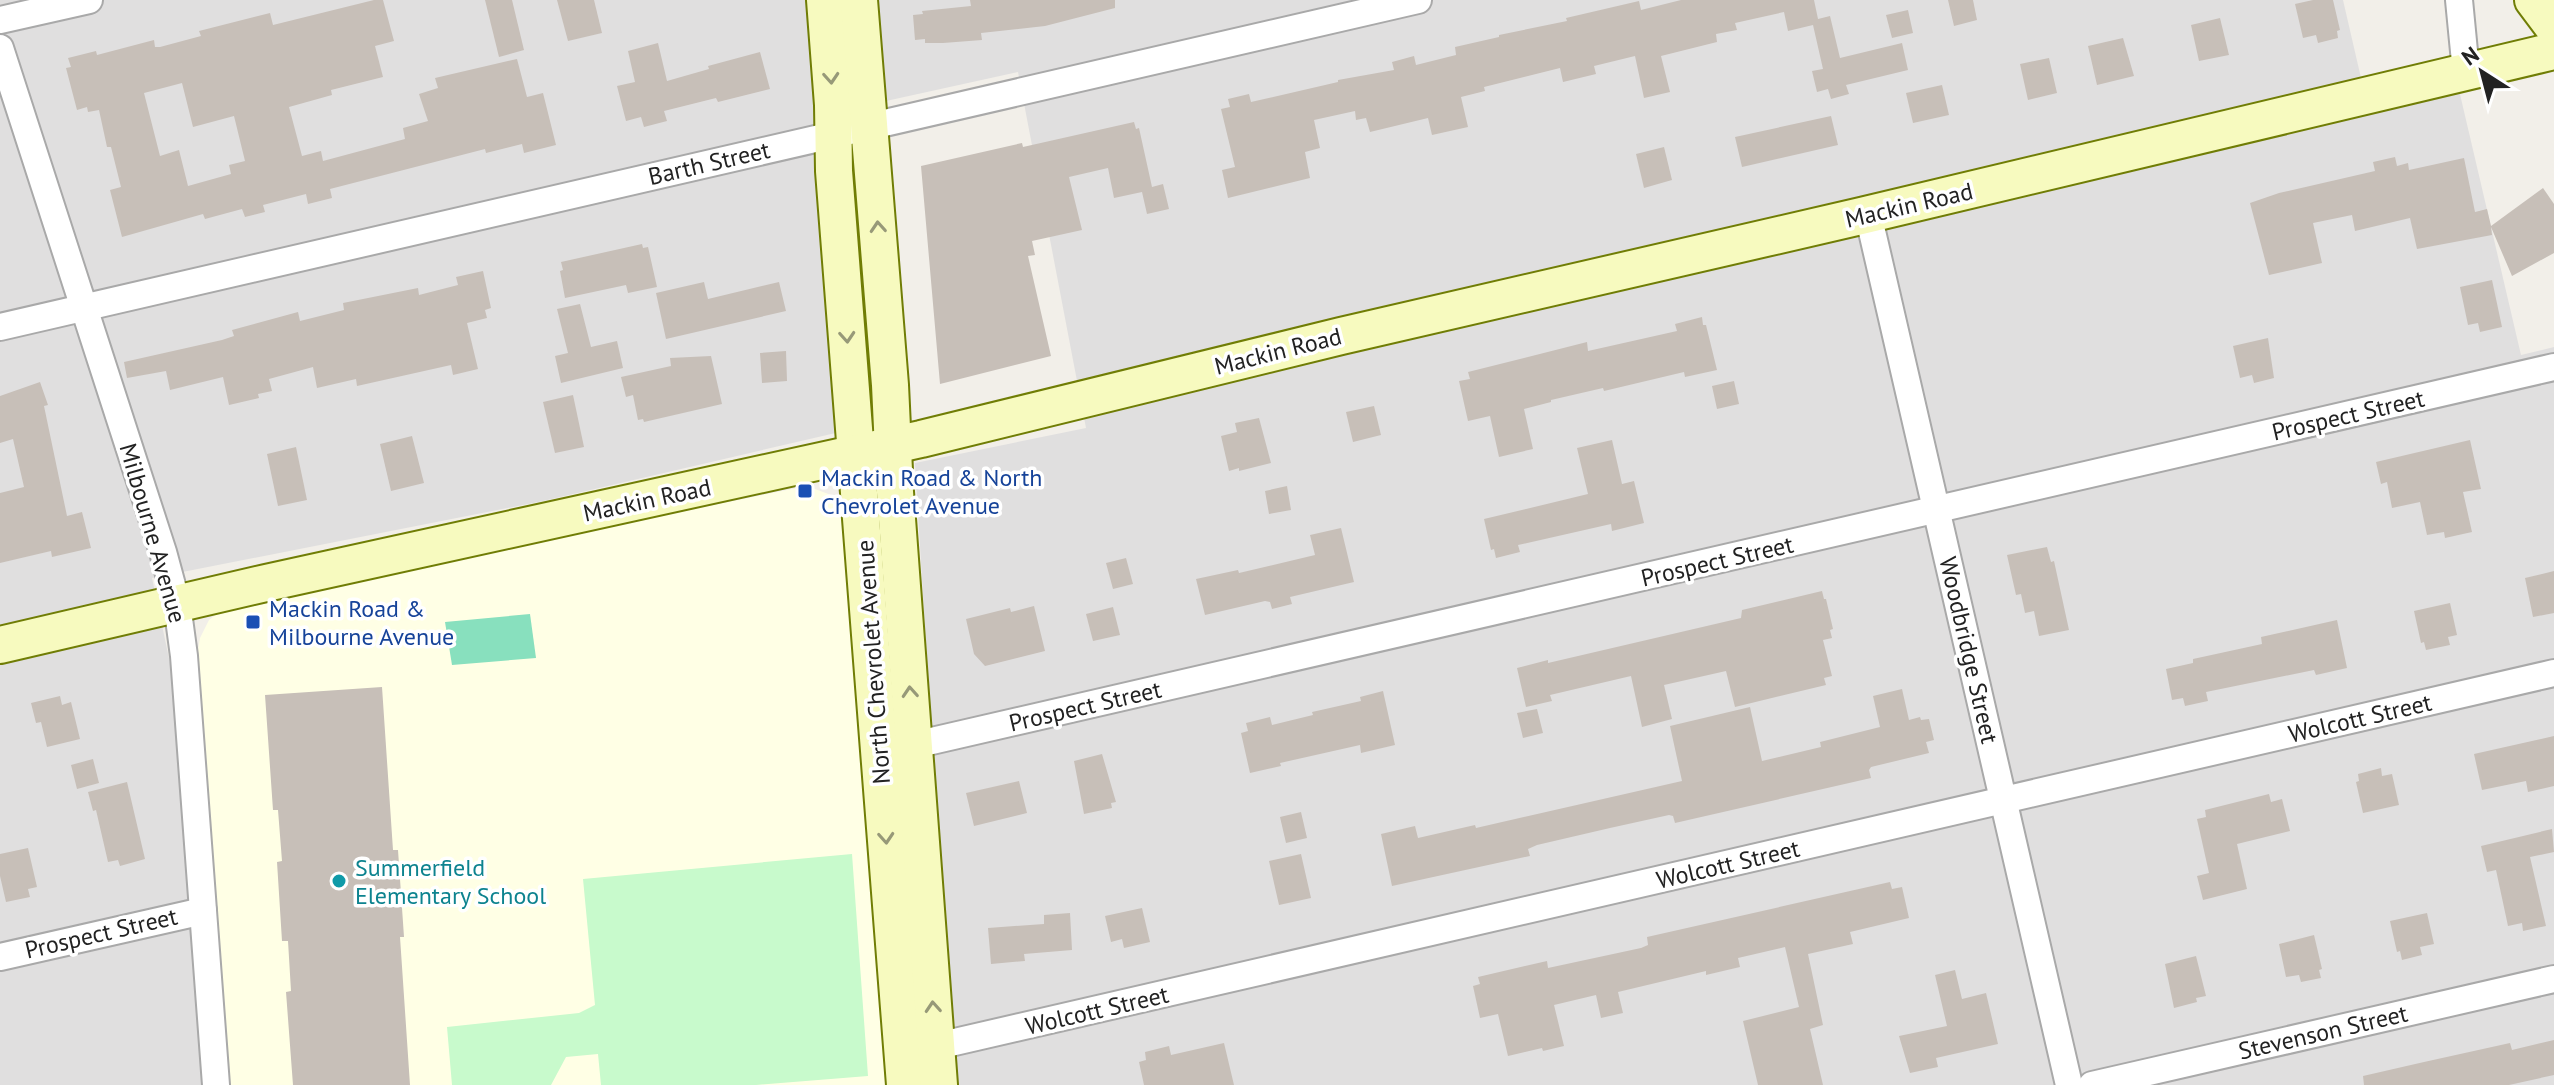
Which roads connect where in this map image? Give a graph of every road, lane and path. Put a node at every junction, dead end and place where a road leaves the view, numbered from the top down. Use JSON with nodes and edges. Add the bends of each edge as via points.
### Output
{"nodes":[{"id":1,"x":89,"y":0,"type":"edge"},
{"id":2,"x":825,"y":0,"type":"edge"},
{"id":3,"x":859,"y":0,"type":"edge"},
{"id":4,"x":1418,"y":0,"type":"edge"},
{"id":5,"x":2459,"y":0,"type":"edge"},
{"id":6,"x":2533,"y":0,"type":"edge"},
{"id":7,"x":0,"y":20,"type":"edge"},
{"id":8,"x":2554,"y":28,"type":"edge"},
{"id":9,"x":0,"y":48,"type":"edge"},
{"id":10,"x":2554,"y":51,"type":"edge"},
{"id":11,"x":2466,"y":72,"type":"junction"},
{"id":12,"x":869,"y":126,"type":"junction"},
{"id":13,"x":833,"y":134,"type":"junction"},
{"id":14,"x":1868,"y":214,"type":"junction"},
{"id":15,"x":84,"y":307,"type":"junction"},
{"id":16,"x":0,"y":327,"type":"edge"},
{"id":17,"x":2554,"y":367,"type":"edge"},
{"id":18,"x":893,"y":445,"type":"junction"},
{"id":19,"x":857,"y":453,"type":"junction"},
{"id":20,"x":1936,"y":510,"type":"junction"},
{"id":21,"x":177,"y":604,"type":"junction"},
{"id":22,"x":0,"y":645,"type":"edge"},
{"id":23,"x":2554,"y":673,"type":"edge"},
{"id":24,"x":897,"y":749,"type":"junction"},
{"id":25,"x":2005,"y":801,"type":"junction"},
{"id":26,"x":203,"y":911,"type":"junction"},
{"id":27,"x":0,"y":957,"type":"edge"},
{"id":28,"x":2554,"y":979,"type":"edge"},
{"id":29,"x":914,"y":1062,"type":"edge"},
{"id":30,"x":216,"y":1085,"type":"edge"},
{"id":31,"x":939,"y":1085,"type":"edge"},
{"id":32,"x":2069,"y":1085,"type":"edge"},
{"id":33,"x":2092,"y":1085,"type":"edge"}],
"edges":[{"from":1,"to":7,"type":"street"},
{"from":2,"to":13,"type":"street","name":"North Chevrolet Avenue","one_way":true},
{"from":3,"to":12,"type":"street","name":"North Chevrolet Avenue"},
{"from":4,"to":12,"type":"street","name":"Barth Street"},
{"from":5,"to":11,"type":"street"},
{"from":6,"to":8,"type":"street"},
{"from":9,"to":15,"type":"street","name":"Milbourne Avenue"},
{"from":10,"to":11,"type":"street","name":"Mackin Road"},
{"from":11,"to":14,"type":"street","name":"Mackin Road"},
{"from":12,"to":13,"type":"street","name":"Barth Street"},
{"from":18,"to":12,"type":"street","name":"North Chevrolet Avenue","one_way":true},
{"from":13,"to":15,"type":"street","name":"Barth Street"},
{"from":13,"to":19,"type":"street","name":"North Chevrolet Avenue","one_way":true},
{"from":14,"to":18,"type":"street","name":"Mackin Road"},
{"from":14,"to":20,"type":"street","name":"Woodbridge Street"},
{"from":15,"to":16,"type":"street","name":"Barth Street"},
{"from":15,"to":21,"type":"street","name":"Milbourne Avenue"},
{"from":17,"to":20,"type":"street","name":"Prospect Street"},
{"from":18,"to":19,"type":"street","name":"Mackin Road"},
{"from":24,"to":18,"type":"street","name":"North Chevrolet Avenue","one_way":true},
{"from":19,"to":21,"type":"street","name":"Mackin Road"},
{"from":19,"to":24,"type":"street","name":"North Chevrolet Avenue"},
{"from":20,"to":24,"type":"street","name":"Prospect Street"},
{"from":20,"to":25,"type":"street","name":"Woodbridge Street"},
{"from":21,"to":22,"type":"street","name":"Mackin Road"},
{"from":21,"to":26,"type":"street","name":"Milbourne Avenue"},
{"from":23,"to":25,"type":"street","name":"Wolcott Street"},
{"from":24,"to":29,"type":"street","name":"North Chevrolet Avenue"},
{"from":25,"to":29,"type":"street","name":"Wolcott Street"},
{"from":25,"to":32,"type":"street","name":"Woodbridge Street"},
{"from":26,"to":27,"type":"street","name":"Prospect Street"},
{"from":26,"to":30,"type":"street","name":"Milbourne Avenue"},
{"from":28,"to":33,"type":"street","name":"Stevenson Street"},
{"from":29,"to":31,"type":"street","name":"North Chevrolet Avenue"}]}
